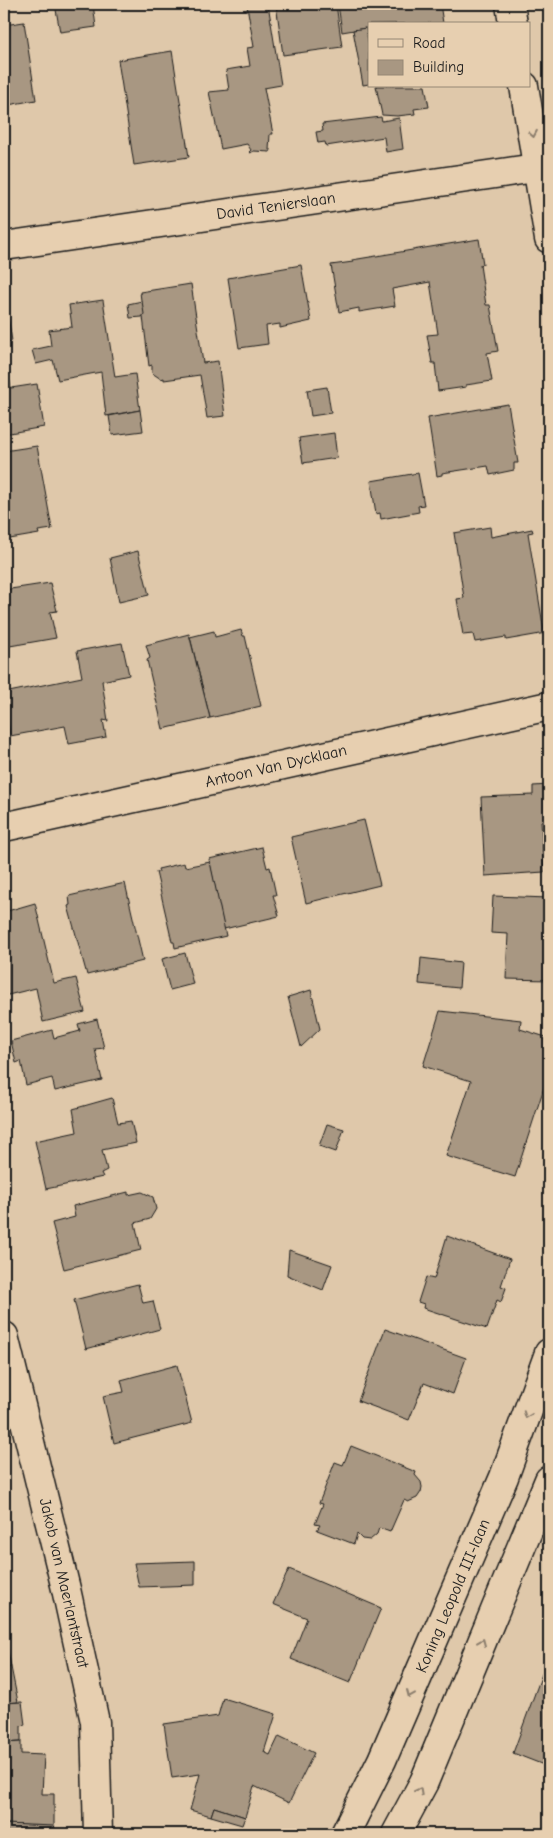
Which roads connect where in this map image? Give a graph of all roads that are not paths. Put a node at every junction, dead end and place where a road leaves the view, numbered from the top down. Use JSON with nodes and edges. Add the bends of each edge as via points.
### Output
{"nodes":[{"id":1,"x":510,"y":4,"type":"edge"},
{"id":2,"x":513,"y":22,"type":"edge"},
{"id":3,"x":524,"y":88,"type":"edge"},
{"id":4,"x":544,"y":166,"type":"edge"},
{"id":5,"x":549,"y":239,"type":"edge"},
{"id":6,"x":4,"y":246,"type":"edge"},
{"id":7,"x":549,"y":706,"type":"edge"},
{"id":8,"x":4,"y":828,"type":"edge"},
{"id":9,"x":4,"y":1336,"type":"edge"},
{"id":10,"x":549,"y":1353,"type":"edge"},
{"id":11,"x":549,"y":1480,"type":"edge"},
{"id":12,"x":98,"y":1834,"type":"edge"},
{"id":13,"x":345,"y":1834,"type":"edge"},
{"id":14,"x":396,"y":1834,"type":"edge"}],
"edges":[{"from":1,"to":2,"type":"street"},
{"from":3,"to":4,"type":"street","one_way":true},
{"from":4,"to":5,"type":"street"},
{"from":4,"to":6,"type":"street","name":"David Tenierslaan"},
{"from":7,"to":8,"type":"street","name":"Antoon Van Dycklaan"},
{"from":9,"to":12,"type":"street","name":"Jakob van Maerlantstraat","via":[[95,1722]]},
{"from":10,"to":13,"type":"street","name":"Koning Leopold III-laan","one_way":true,"via":[[504,1477],[382,1760]]},
{"from":14,"to":11,"type":"street","one_way":true,"via":[[424,1782]]}]}
